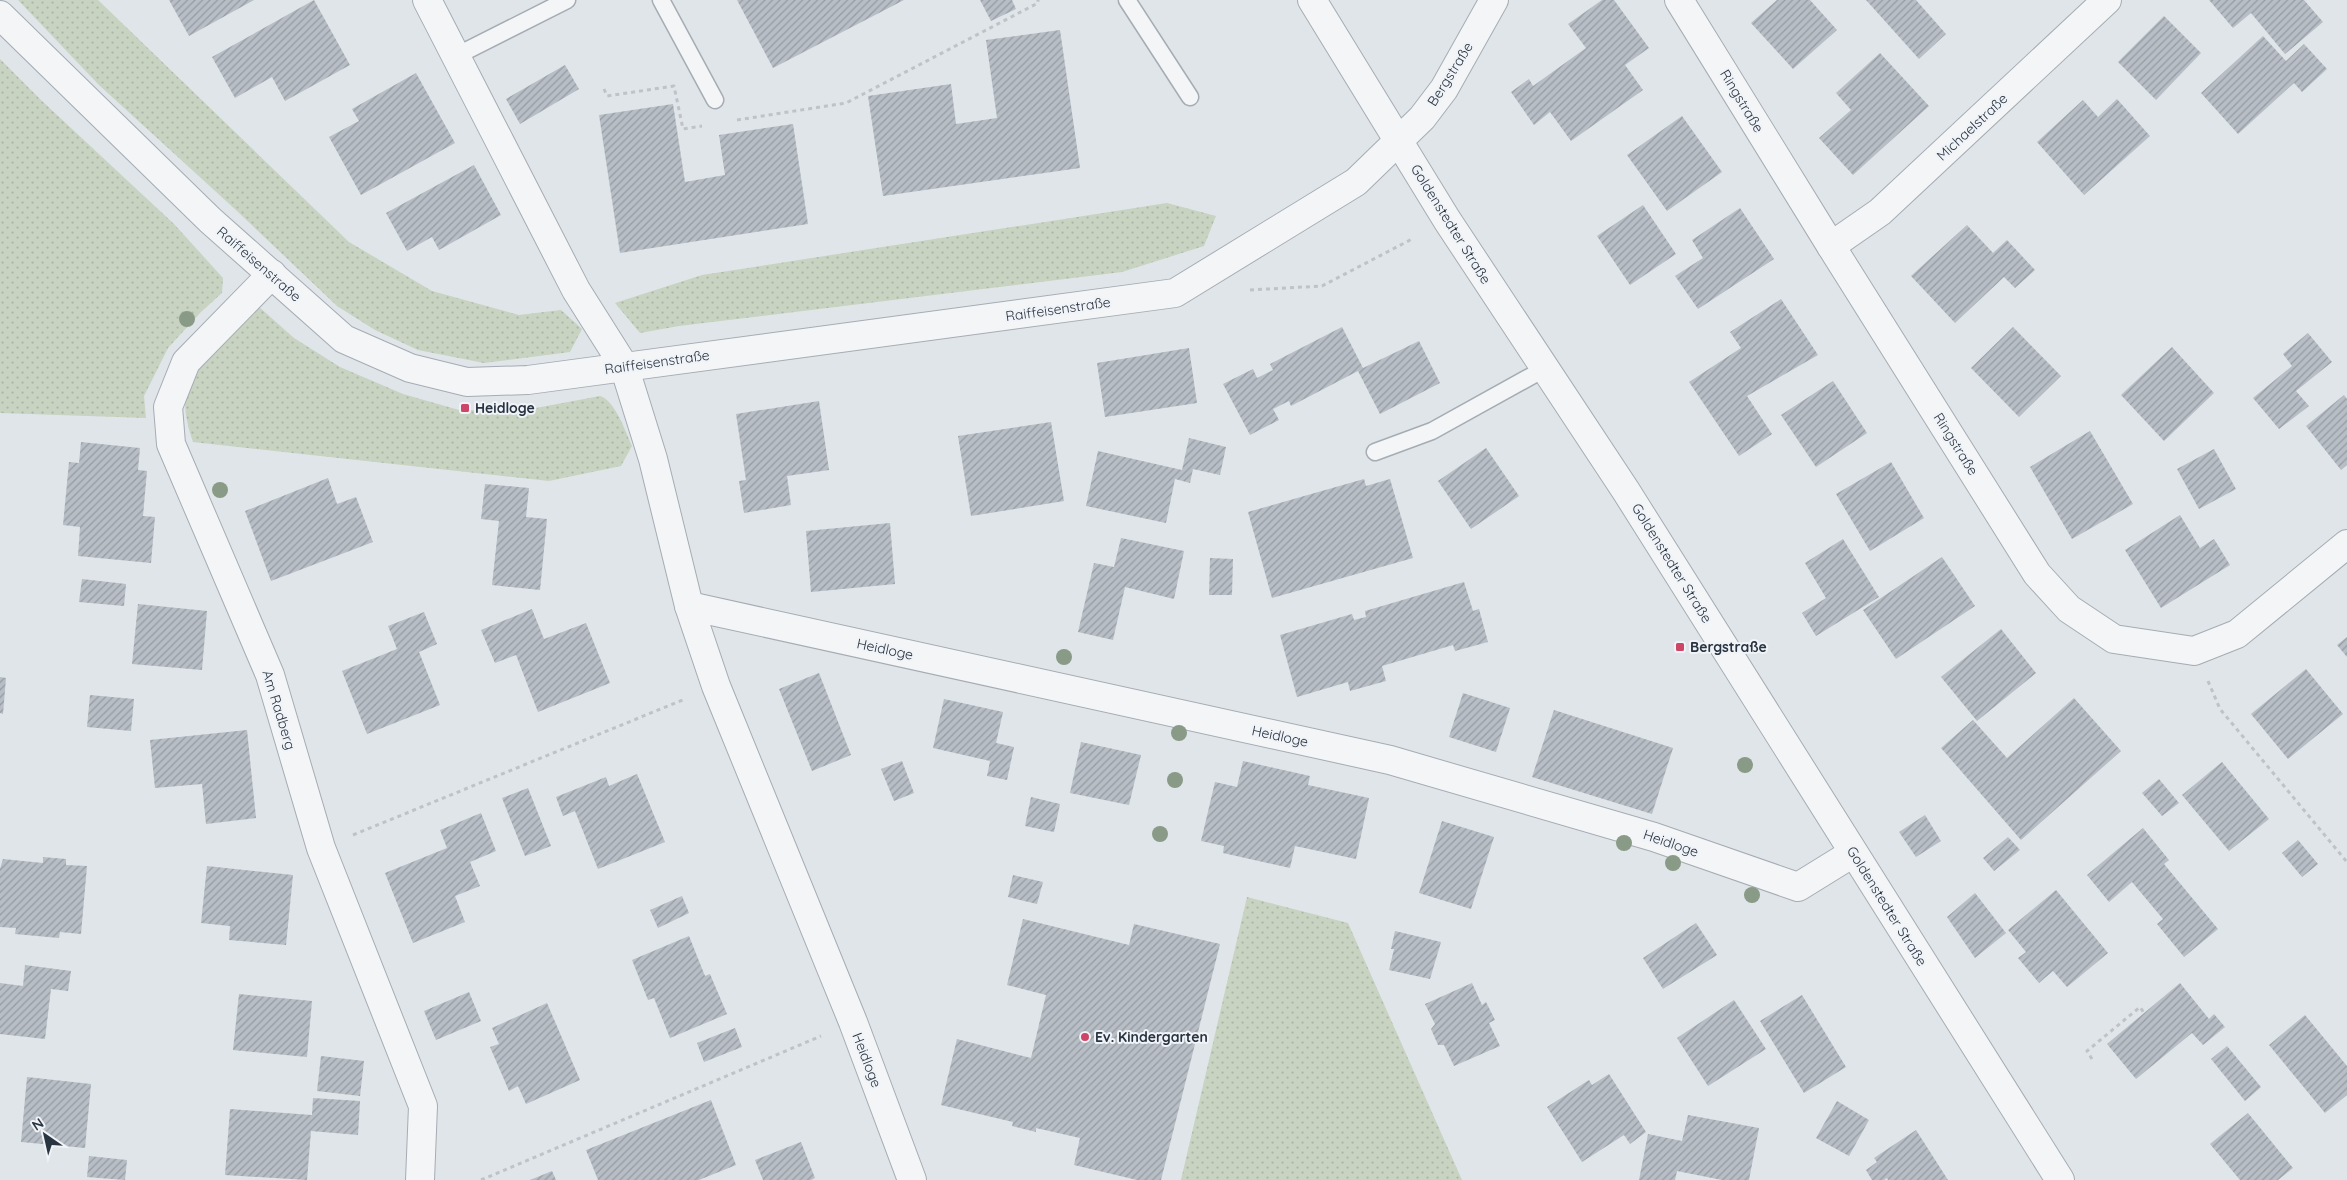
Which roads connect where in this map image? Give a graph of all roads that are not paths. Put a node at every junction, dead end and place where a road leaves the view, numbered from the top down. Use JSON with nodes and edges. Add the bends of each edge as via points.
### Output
{"nodes":[{"id":1,"x":427,"y":0,"type":"edge"},
{"id":2,"x":567,"y":0,"type":"edge"},
{"id":3,"x":661,"y":0,"type":"edge"},
{"id":4,"x":1127,"y":0,"type":"edge"},
{"id":5,"x":1312,"y":0,"type":"edge"},
{"id":6,"x":1494,"y":0,"type":"edge"},
{"id":7,"x":1679,"y":0,"type":"edge"},
{"id":8,"x":2105,"y":1,"type":"edge"},
{"id":9,"x":0,"y":15,"type":"edge"},
{"id":10,"x":456,"y":56,"type":"junction"},
{"id":11,"x":1190,"y":97,"type":"dead end"},
{"id":12,"x":716,"y":100,"type":"dead end"},
{"id":13,"x":1398,"y":141,"type":"junction"},
{"id":14,"x":1831,"y":246,"type":"junction"},
{"id":15,"x":272,"y":274,"type":"junction"},
{"id":16,"x":624,"y":366,"type":"junction"},
{"id":17,"x":1544,"y":369,"type":"junction"},
{"id":18,"x":1375,"y":452,"type":"dead end"},
{"id":19,"x":2347,"y":544,"type":"edge"},
{"id":20,"x":689,"y":606,"type":"junction"},
{"id":21,"x":1853,"y":853,"type":"junction"},
{"id":22,"x":420,"y":1180,"type":"edge"},
{"id":23,"x":912,"y":1180,"type":"edge"},
{"id":24,"x":2060,"y":1180,"type":"edge"}],
"edges":[{"from":1,"to":10,"type":"street","name":"Heidloge"},
{"from":2,"to":10,"type":"lane"},
{"from":3,"to":12,"type":"lane"},
{"from":4,"to":11,"type":"lane"},
{"from":5,"to":13,"type":"street","name":"Goldenstedter Straße"},
{"from":6,"to":13,"type":"street","name":"Bergstraße","via":[[1444,89],[1422,118]]},
{"from":7,"to":14,"type":"street","name":"Ringstraße"},
{"from":8,"to":14,"type":"street","name":"Michaelstraße","via":[[1880,212]]},
{"from":9,"to":15,"type":"street","name":"Raiffeisenstraße","via":[[210,220]]},
{"from":10,"to":16,"type":"street","name":"Heidloge","via":[[576,290]]},
{"from":13,"to":16,"type":"street","name":"Raiffeisenstraße","via":[[1356,182],[1175,293]]},
{"from":13,"to":17,"type":"street","name":"Goldenstedter Straße"},
{"from":14,"to":19,"type":"street","name":"Ringstraße","via":[[2037,574],[2069,609],[2114,639],[2194,651],[2238,634]]},
{"from":15,"to":16,"type":"street","name":"Raiffeisenstraße","via":[[344,339],[410,368],[467,382],[528,380]]},
{"from":15,"to":22,"type":"street","name":"Am Radberg","via":[[186,362],[168,407],[171,444],[270,676],[321,848],[423,1106]]},
{"from":16,"to":20,"type":"street","name":"Heidloge","via":[[654,459]]},
{"from":17,"to":18,"type":"lane","via":[[1432,430]]},
{"from":17,"to":21,"type":"street","name":"Goldenstedter Straße","via":[[1637,508]]},
{"from":20,"to":21,"type":"street","name":"Heidloge","via":[[1390,760],[1654,837],[1798,887]]},
{"from":20,"to":23,"type":"street","name":"Heidloge","via":[[716,686],[853,1022]]},
{"from":21,"to":24,"type":"street","name":"Goldenstedter Straße"}]}
